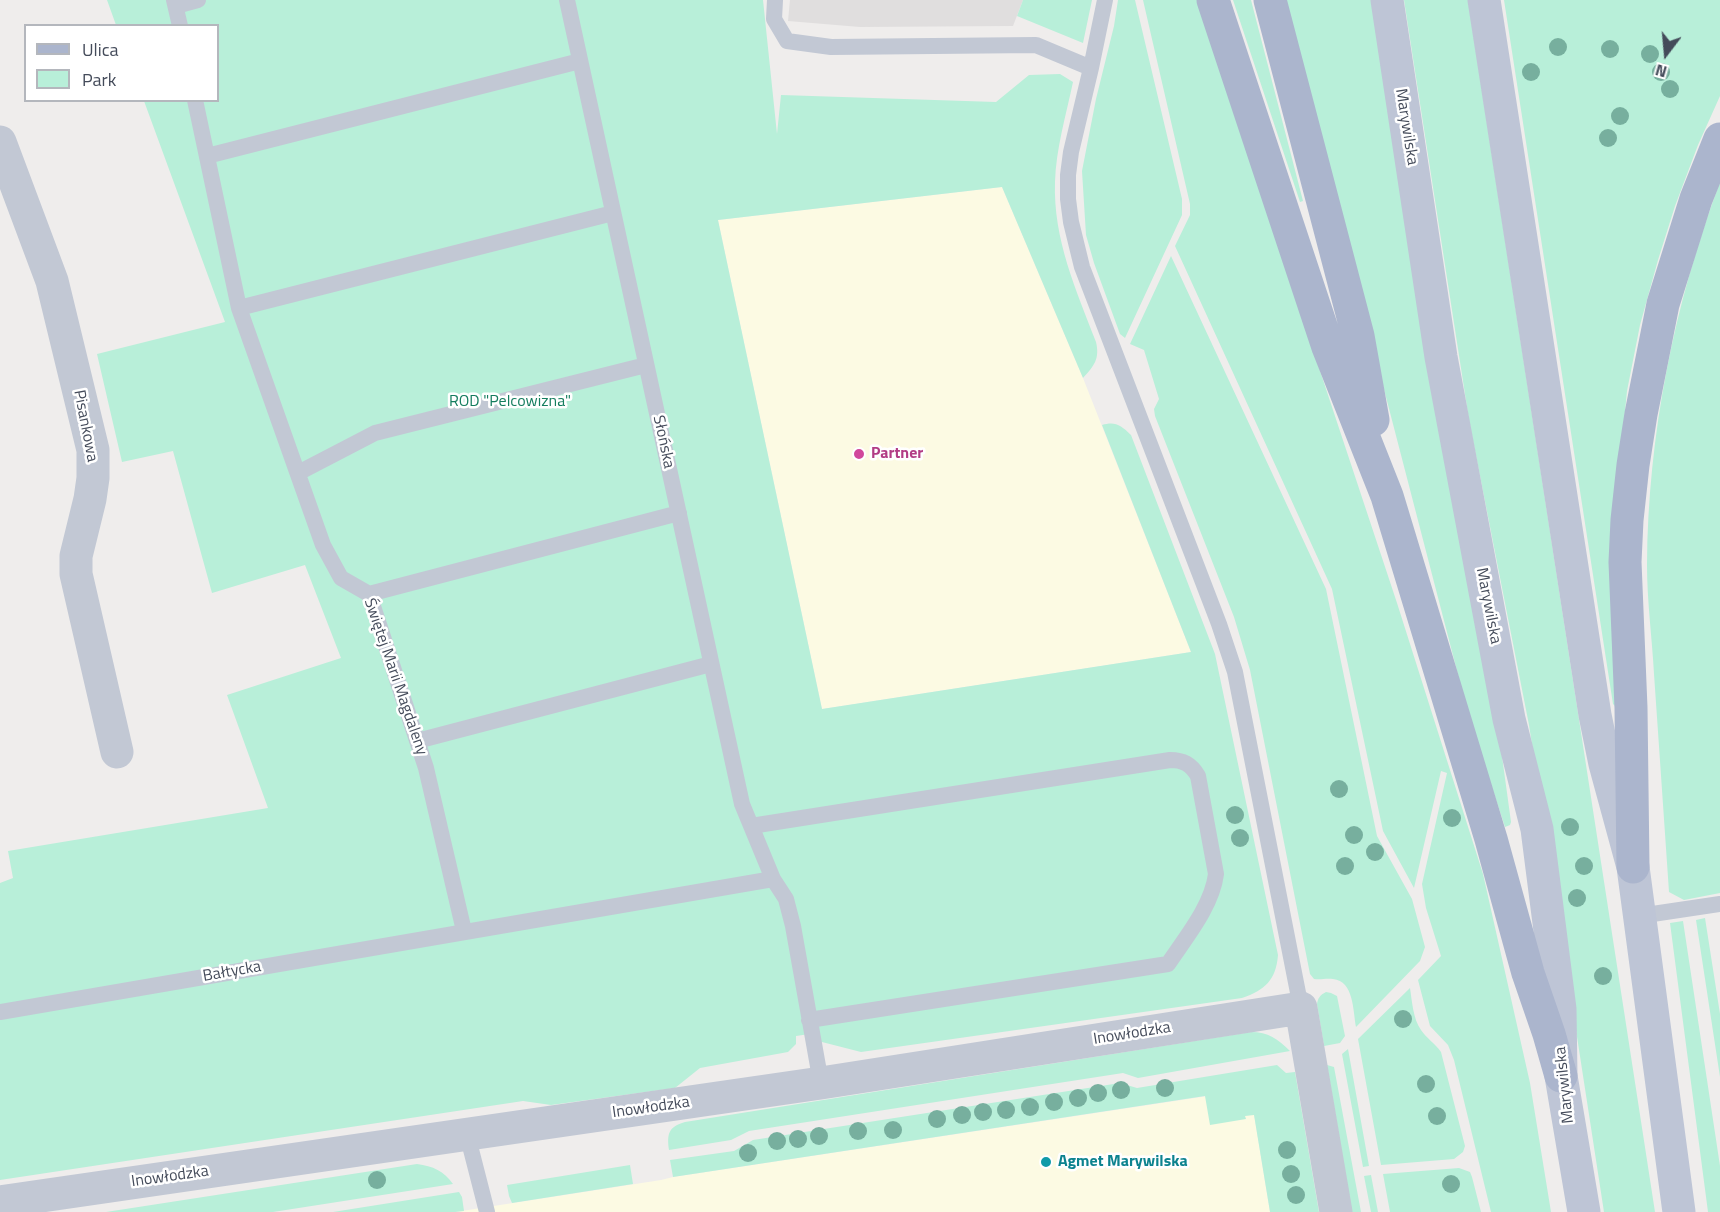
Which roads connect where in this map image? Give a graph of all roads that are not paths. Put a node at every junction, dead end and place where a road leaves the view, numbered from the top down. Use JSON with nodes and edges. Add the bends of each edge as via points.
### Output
{"nodes":[{"id":1,"x":198,"y":0,"type":"edge"},
{"id":2,"x":567,"y":0,"type":"edge"},
{"id":3,"x":775,"y":0,"type":"edge"},
{"id":4,"x":1105,"y":0,"type":"edge"},
{"id":5,"x":1213,"y":0,"type":"edge"},
{"id":6,"x":1270,"y":0,"type":"edge"},
{"id":7,"x":1387,"y":0,"type":"edge"},
{"id":8,"x":1484,"y":0,"type":"edge"},
{"id":9,"x":175,"y":3,"type":"edge"},
{"id":10,"x":180,"y":24,"type":"edge"},
{"id":11,"x":580,"y":61,"type":"junction"},
{"id":12,"x":1091,"y":68,"type":"junction"},
{"id":13,"x":195,"y":102,"type":"edge"},
{"id":14,"x":1720,"y":139,"type":"edge"},
{"id":15,"x":0,"y":142,"type":"edge"},
{"id":16,"x":207,"y":156,"type":"junction"},
{"id":17,"x":613,"y":213,"type":"junction"},
{"id":18,"x":239,"y":308,"type":"junction"},
{"id":19,"x":646,"y":365,"type":"junction"},
{"id":20,"x":298,"y":473,"type":"junction"},
{"id":21,"x":1387,"y":496,"type":"junction"},
{"id":22,"x":679,"y":513,"type":"junction"},
{"id":23,"x":369,"y":594,"type":"junction"},
{"id":24,"x":711,"y":664,"type":"junction"},
{"id":25,"x":417,"y":741,"type":"junction"},
{"id":26,"x":117,"y":752,"type":"dead end"},
{"id":27,"x":751,"y":826,"type":"junction"},
{"id":28,"x":1633,"y":867,"type":"junction"},
{"id":29,"x":773,"y":879,"type":"junction"},
{"id":30,"x":1720,"y":904,"type":"edge"},
{"id":31,"x":1639,"y":916,"type":"junction"},
{"id":32,"x":464,"y":931,"type":"junction"},
{"id":33,"x":1301,"y":1008,"type":"junction"},
{"id":34,"x":0,"y":1012,"type":"edge"},
{"id":35,"x":809,"y":1020,"type":"junction"},
{"id":36,"x":1561,"y":1076,"type":"junction"},
{"id":37,"x":820,"y":1083,"type":"junction"},
{"id":38,"x":467,"y":1134,"type":"junction"},
{"id":39,"x":0,"y":1202,"type":"edge"},
{"id":40,"x":486,"y":1211,"type":"edge"},
{"id":41,"x":1336,"y":1212,"type":"edge"},
{"id":42,"x":1584,"y":1212,"type":"edge"},
{"id":43,"x":1679,"y":1212,"type":"edge"}],
"edges":[{"from":1,"to":9,"type":"lane"},
{"from":2,"to":11,"type":"lane","name":"Słońska"},
{"from":3,"to":12,"type":"lane","via":[[774,19],[787,41],[831,46],[1036,45]]},
{"from":4,"to":12,"type":"lane"},
{"from":5,"to":21,"type":"main road","via":[[1328,347]]},
{"from":6,"to":21,"type":"main road","via":[[1358,336]]},
{"from":7,"to":36,"type":"main road","name":"Marywilska","via":[[1443,368],[1509,719],[1537,828],[1560,1009]]},
{"from":8,"to":28,"type":"main road","via":[[1595,715]]},
{"from":9,"to":10,"type":"lane"},
{"from":11,"to":16,"type":"lane"},
{"from":11,"to":17,"type":"lane","name":"Słońska"},
{"from":12,"to":33,"type":"lane","via":[[1068,175],[1075,245],[1235,672]]},
{"from":13,"to":16,"type":"lane","name":"Świętej Marii Magdaleny"},
{"from":14,"to":28,"type":"main road","via":[[1696,199],[1663,304],[1633,465],[1625,562]]},
{"from":15,"to":26,"type":"street","name":"Pisankowa","via":[[52,281],[93,450],[90,500],[76,556],[76,574]]},
{"from":16,"to":18,"type":"lane","name":"Świętej Marii Magdaleny"},
{"from":17,"to":18,"type":"lane"},
{"from":17,"to":19,"type":"lane","name":"Słońska"},
{"from":18,"to":20,"type":"lane","name":"Świętej Marii Magdaleny"},
{"from":19,"to":20,"type":"lane","via":[[375,433]]},
{"from":19,"to":22,"type":"lane","name":"Słońska"},
{"from":20,"to":23,"type":"lane","name":"Świętej Marii Magdaleny","via":[[332,563],[341,578]]},
{"from":21,"to":36,"type":"main road"},
{"from":22,"to":23,"type":"lane"},
{"from":22,"to":24,"type":"lane","name":"Słońska"},
{"from":23,"to":25,"type":"lane","name":"Świętej Marii Magdaleny"},
{"from":24,"to":25,"type":"lane"},
{"from":24,"to":27,"type":"lane","name":"Słońska","via":[[742,804]]},
{"from":25,"to":32,"type":"lane","name":"Świętej Marii Magdaleny"},
{"from":27,"to":29,"type":"lane","name":"Słońska"},
{"from":27,"to":35,"type":"lane","via":[[1170,760],[1189,765],[1198,776],[1216,874],[1214,887],[1168,964]]},
{"from":28,"to":31,"type":"main road"},
{"from":29,"to":32,"type":"lane","name":"Bałtycka"},
{"from":29,"to":35,"type":"lane","name":"Słońska","via":[[786,899],[791,917]]},
{"from":30,"to":31,"type":"lane"},
{"from":31,"to":43,"type":"main road"},
{"from":32,"to":34,"type":"lane","name":"Bałtycka"},
{"from":33,"to":37,"type":"street","name":"Inowłodzka"},
{"from":33,"to":41,"type":"street"},
{"from":35,"to":37,"type":"lane","name":"Słońska"},
{"from":36,"to":42,"type":"main road","name":"Marywilska"},
{"from":37,"to":38,"type":"street","name":"Inowłodzka"},
{"from":38,"to":39,"type":"street","name":"Inowłodzka"},
{"from":38,"to":40,"type":"lane"}]}
